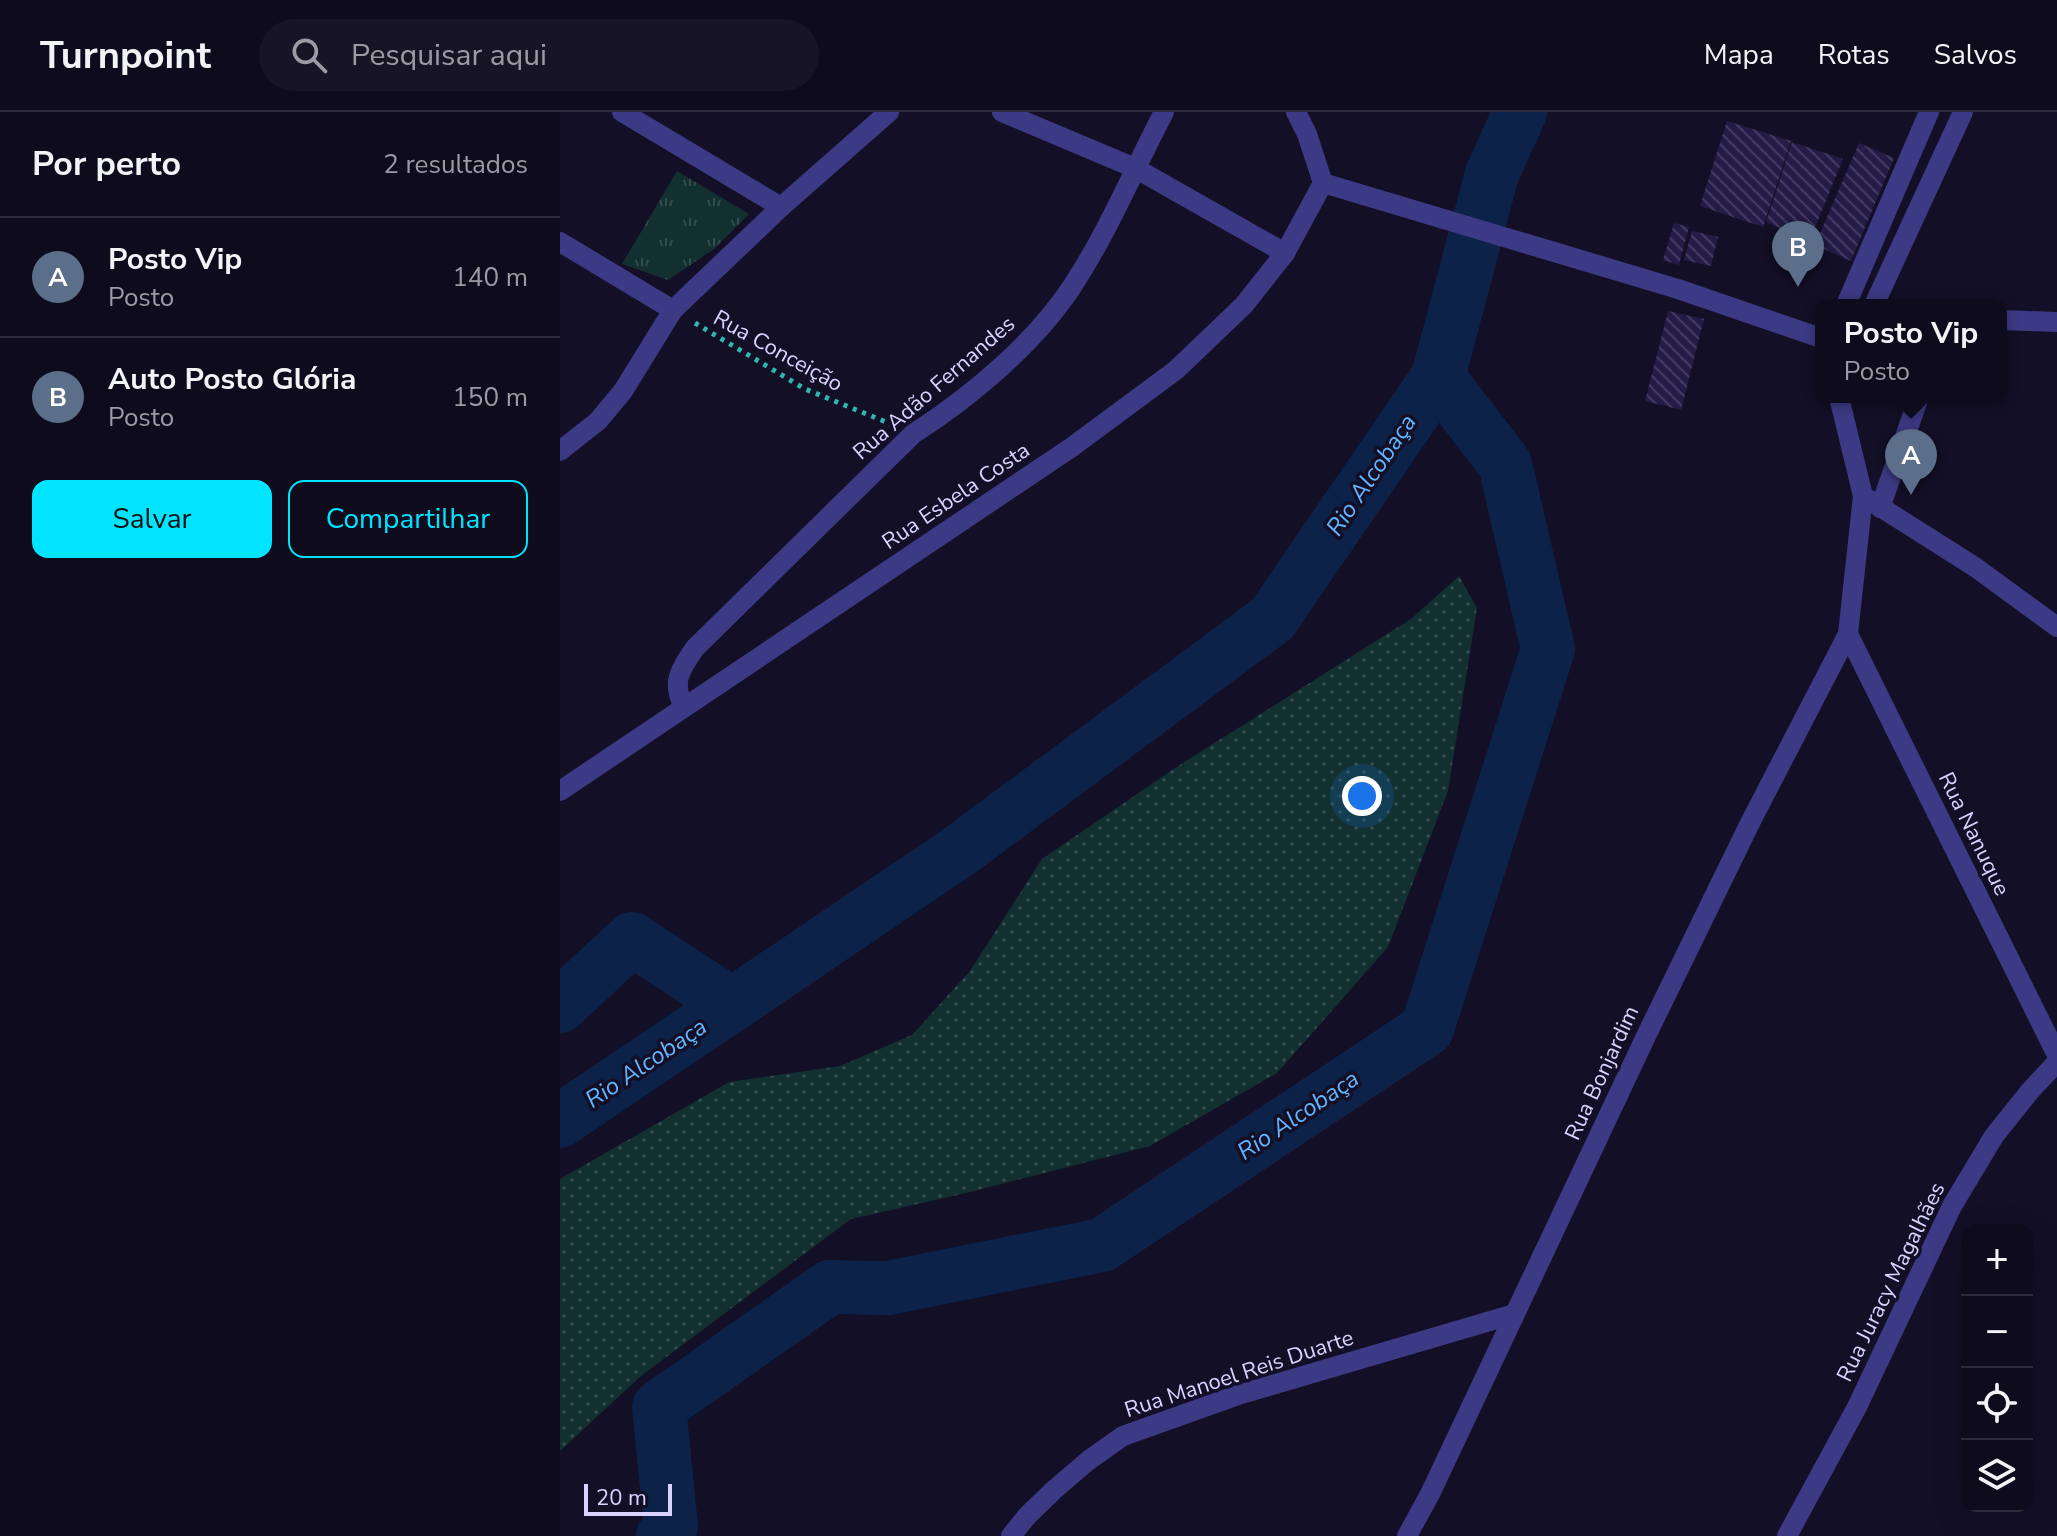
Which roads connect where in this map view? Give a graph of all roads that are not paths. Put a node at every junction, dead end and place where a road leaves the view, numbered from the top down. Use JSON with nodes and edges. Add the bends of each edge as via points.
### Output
{"nodes":[{"id":1,"x":622,"y":112,"type":"edge"},
{"id":2,"x":889,"y":112,"type":"edge"},
{"id":3,"x":1002,"y":112,"type":"edge"},
{"id":4,"x":1164,"y":112,"type":"edge"},
{"id":5,"x":1296,"y":112,"type":"edge"},
{"id":6,"x":1929,"y":112,"type":"edge"},
{"id":7,"x":1963,"y":112,"type":"edge"},
{"id":8,"x":1135,"y":168,"type":"junction"},
{"id":9,"x":1323,"y":183,"type":"junction"},
{"id":10,"x":781,"y":207,"type":"junction"},
{"id":11,"x":560,"y":242,"type":"edge"},
{"id":12,"x":1285,"y":253,"type":"junction"},
{"id":13,"x":1849,"y":299,"type":"edge"},
{"id":14,"x":1877,"y":299,"type":"edge"},
{"id":15,"x":673,"y":310,"type":"junction"},
{"id":16,"x":2007,"y":320,"type":"edge"},
{"id":17,"x":2057,"y":322,"type":"edge"},
{"id":18,"x":1815,"y":336,"type":"edge"},
{"id":19,"x":1840,"y":403,"type":"edge"},
{"id":20,"x":1917,"y":403,"type":"edge"},
{"id":21,"x":560,"y":451,"type":"edge"},
{"id":22,"x":1863,"y":496,"type":"junction"},
{"id":23,"x":1880,"y":508,"type":"junction"},
{"id":24,"x":2057,"y":627,"type":"edge"},
{"id":25,"x":1848,"y":634,"type":"junction"},
{"id":26,"x":684,"y":707,"type":"junction"},
{"id":27,"x":560,"y":791,"type":"edge"},
{"id":28,"x":2057,"y":1055,"type":"edge"},
{"id":29,"x":2057,"y":1062,"type":"edge"},
{"id":30,"x":1514,"y":1314,"type":"junction"},
{"id":31,"x":1011,"y":1536,"type":"edge"},
{"id":32,"x":1407,"y":1536,"type":"edge"},
{"id":33,"x":1787,"y":1536,"type":"edge"}],
"edges":[{"from":1,"to":10,"type":"street"},
{"from":2,"to":10,"type":"street"},
{"from":3,"to":8,"type":"street"},
{"from":4,"to":8,"type":"street","name":"Rua Adão Fernandes"},
{"from":5,"to":9,"type":"street"},
{"from":6,"to":13,"type":"street"},
{"from":7,"to":14,"type":"street"},
{"from":8,"to":12,"type":"street"},
{"from":8,"to":26,"type":"street","name":"Rua Adão Fernandes","via":[[1098,245],[1041,325],[950,410],[913,434],[695,648],[679,674],[677,695]]},
{"from":9,"to":12,"type":"street","name":"Rua Esbela Costa"},
{"from":9,"to":18,"type":"street","via":[[1678,289]]},
{"from":10,"to":15,"type":"street"},
{"from":11,"to":15,"type":"street"},
{"from":12,"to":26,"type":"street","name":"Rua Esbela Costa","via":[[1244,305],[1176,370],[1072,447]]},
{"from":15,"to":21,"type":"street","via":[[623,391],[598,421]]},
{"from":16,"to":17,"type":"street"},
{"from":19,"to":22,"type":"street"},
{"from":20,"to":23,"type":"street"},
{"from":22,"to":23,"type":"street"},
{"from":22,"to":25,"type":"street"},
{"from":23,"to":24,"type":"street","via":[[1975,567]]},
{"from":25,"to":28,"type":"street","name":"Rua Nanuque"},
{"from":25,"to":30,"type":"street","name":"Rua Bonjardim","via":[[1751,821]]},
{"from":26,"to":27,"type":"street","name":"Rua Esbela Costa"},
{"from":29,"to":33,"type":"street","name":"Rua Juracy Magalhães","via":[[1994,1136],[1952,1206],[1857,1407]]},
{"from":30,"to":31,"type":"street","name":"Rua Manoel Reis Duarte","via":[[1238,1395],[1123,1436],[1055,1489]]},
{"from":30,"to":32,"type":"street","name":"Rua Bonjardim"}]}
